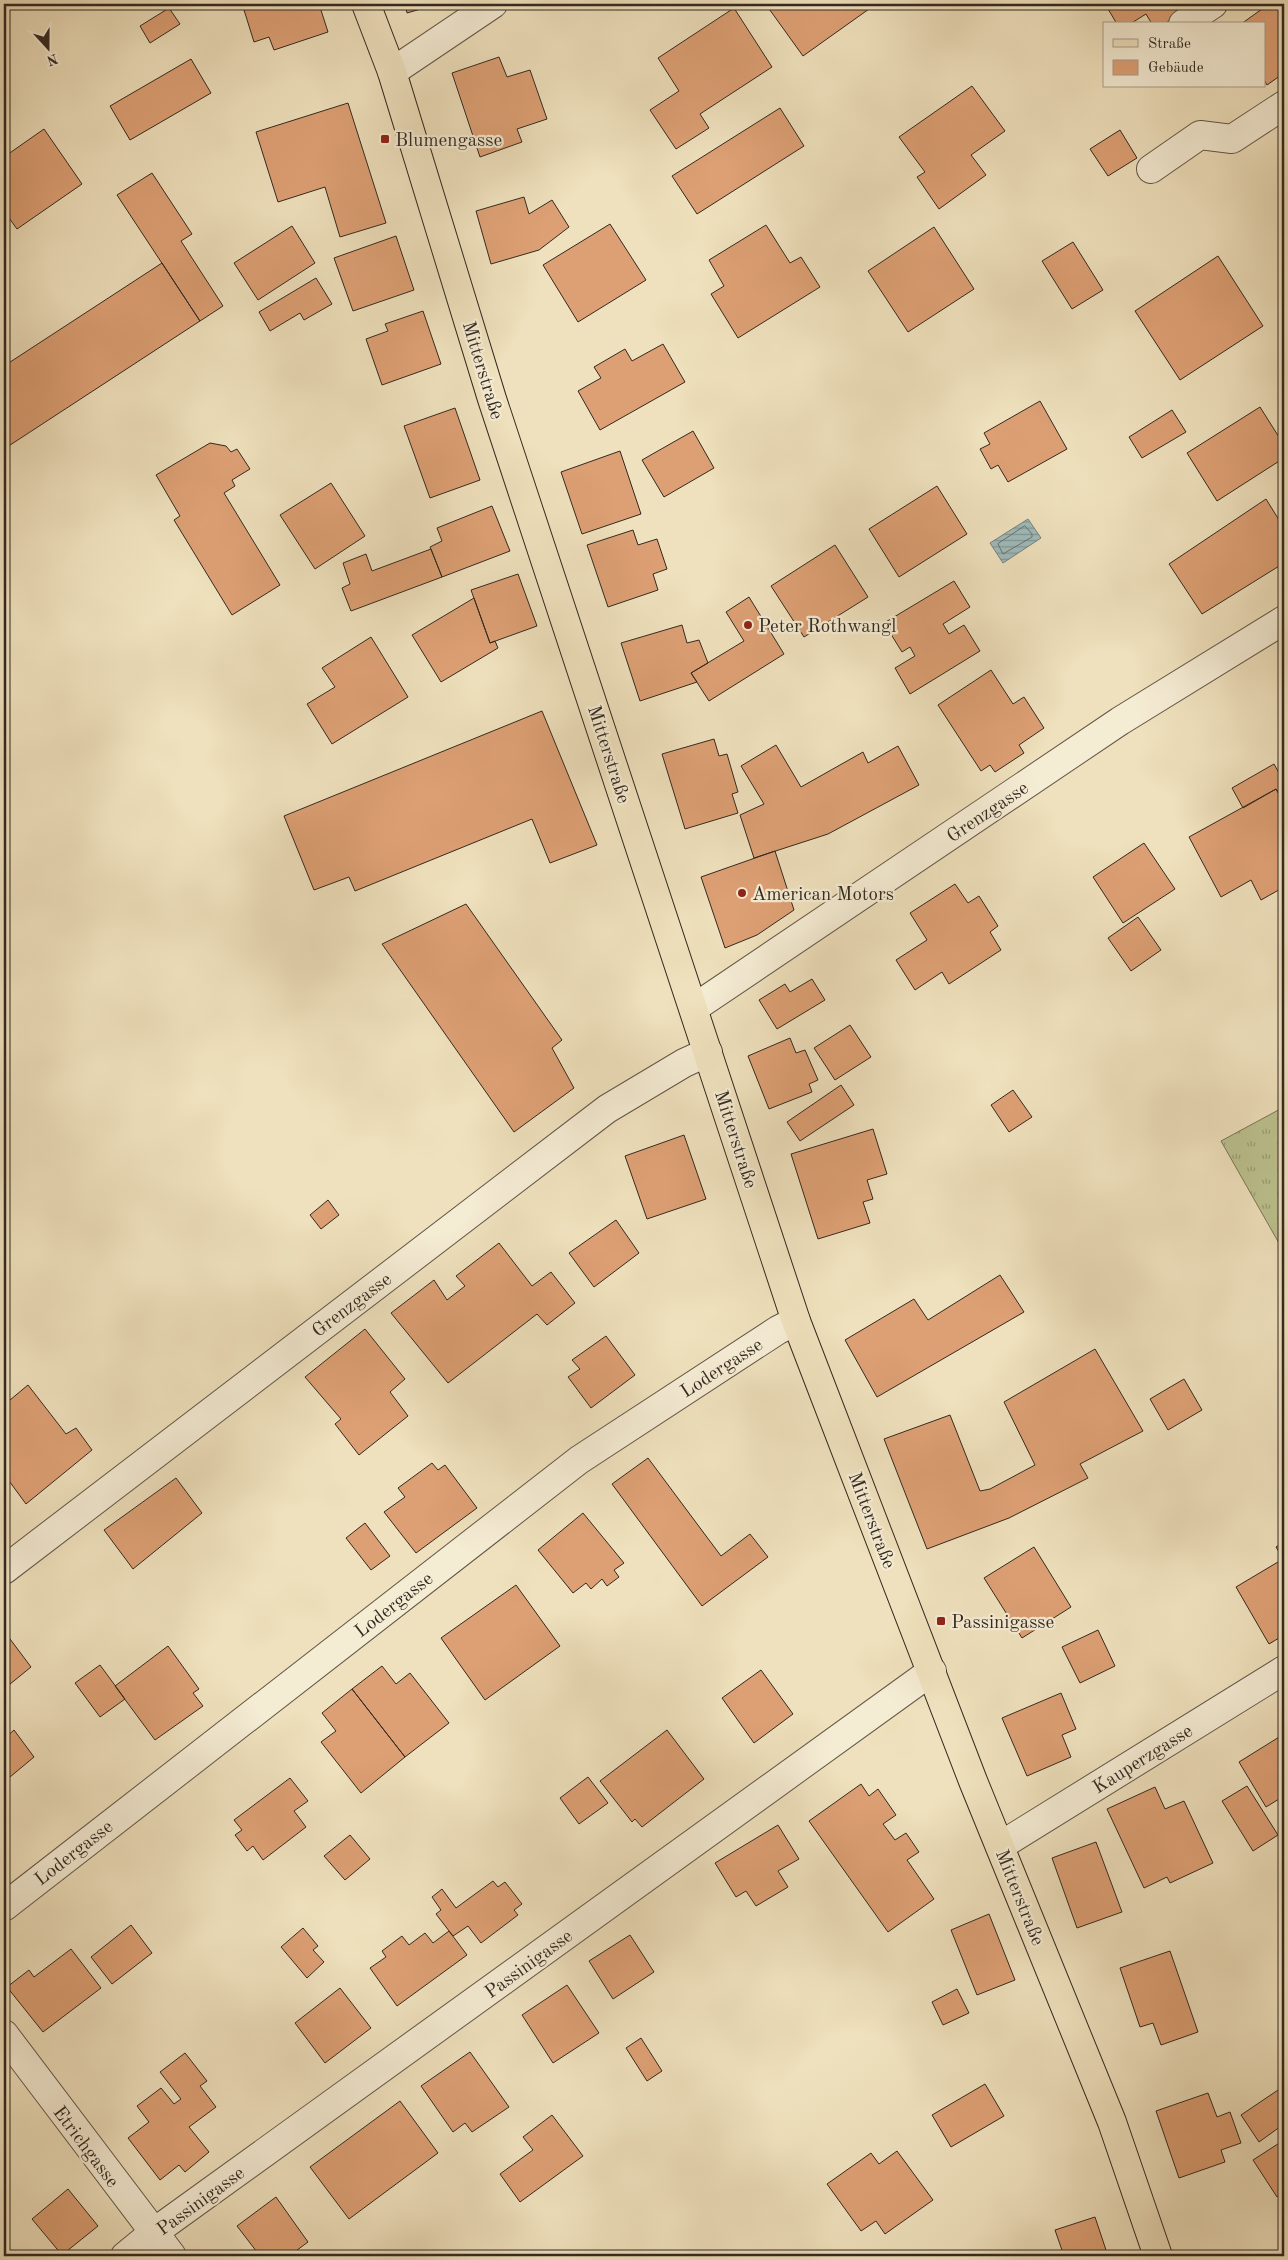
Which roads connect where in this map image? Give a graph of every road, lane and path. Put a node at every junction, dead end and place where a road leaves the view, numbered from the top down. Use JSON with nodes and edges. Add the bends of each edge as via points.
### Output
{"nodes":[{"id":1,"x":366,"y":4,"type":"edge"},
{"id":2,"x":493,"y":4,"type":"edge"},
{"id":3,"x":1214,"y":4,"type":"edge"},
{"id":4,"x":1186,"y":22,"type":"edge"},
{"id":5,"x":392,"y":72,"type":"junction"},
{"id":6,"x":1284,"y":105,"type":"edge"},
{"id":7,"x":1151,"y":169,"type":"dead end"},
{"id":8,"x":1284,"y":620,"type":"edge"},
{"id":9,"x":694,"y":1008,"type":"junction"},
{"id":10,"x":708,"y":1052,"type":"junction"},
{"id":11,"x":796,"y":1321,"type":"junction"},
{"id":12,"x":4,"y":1568,"type":"edge"},
{"id":13,"x":1284,"y":1670,"type":"edge"},
{"id":14,"x":932,"y":1671,"type":"junction"},
{"id":15,"x":1000,"y":1846,"type":"junction"},
{"id":16,"x":4,"y":1907,"type":"edge"},
{"id":17,"x":4,"y":2034,"type":"edge"},
{"id":18,"x":153,"y":2233,"type":"junction"},
{"id":19,"x":125,"y":2256,"type":"edge"},
{"id":20,"x":172,"y":2256,"type":"edge"},
{"id":21,"x":1158,"y":2256,"type":"edge"}],
"edges":[{"from":1,"to":5,"type":"main road","name":"Mitterstraße"},
{"from":2,"to":5,"type":"street"},
{"from":3,"to":4,"type":"street"},
{"from":5,"to":9,"type":"main road","name":"Mitterstraße","via":[[492,399]]},
{"from":6,"to":7,"type":"street","via":[[1232,139],[1200,135]]},
{"from":8,"to":9,"type":"street","name":"Grenzgasse","via":[[1120,721]]},
{"from":9,"to":10,"type":"main road","name":"Mitterstraße"},
{"from":10,"to":11,"type":"main road","name":"Mitterstraße"},
{"from":10,"to":12,"type":"street","name":"Grenzgasse","via":[[606,1109]]},
{"from":11,"to":14,"type":"main road","name":"Mitterstraße"},
{"from":11,"to":16,"type":"street","name":"Lodergasse","via":[[579,1460]]},
{"from":13,"to":15,"type":"street","name":"Kauperzgasse"},
{"from":14,"to":15,"type":"main road","name":"Mitterstraße"},
{"from":14,"to":18,"type":"street","name":"Passinigasse"},
{"from":15,"to":21,"type":"main road","name":"Mitterstraße","via":[[1112,2122]]},
{"from":17,"to":18,"type":"street","name":"Etrichgasse"},
{"from":18,"to":19,"type":"street","name":"Passinigasse"},
{"from":18,"to":20,"type":"street","name":"Etrichgasse"}]}
